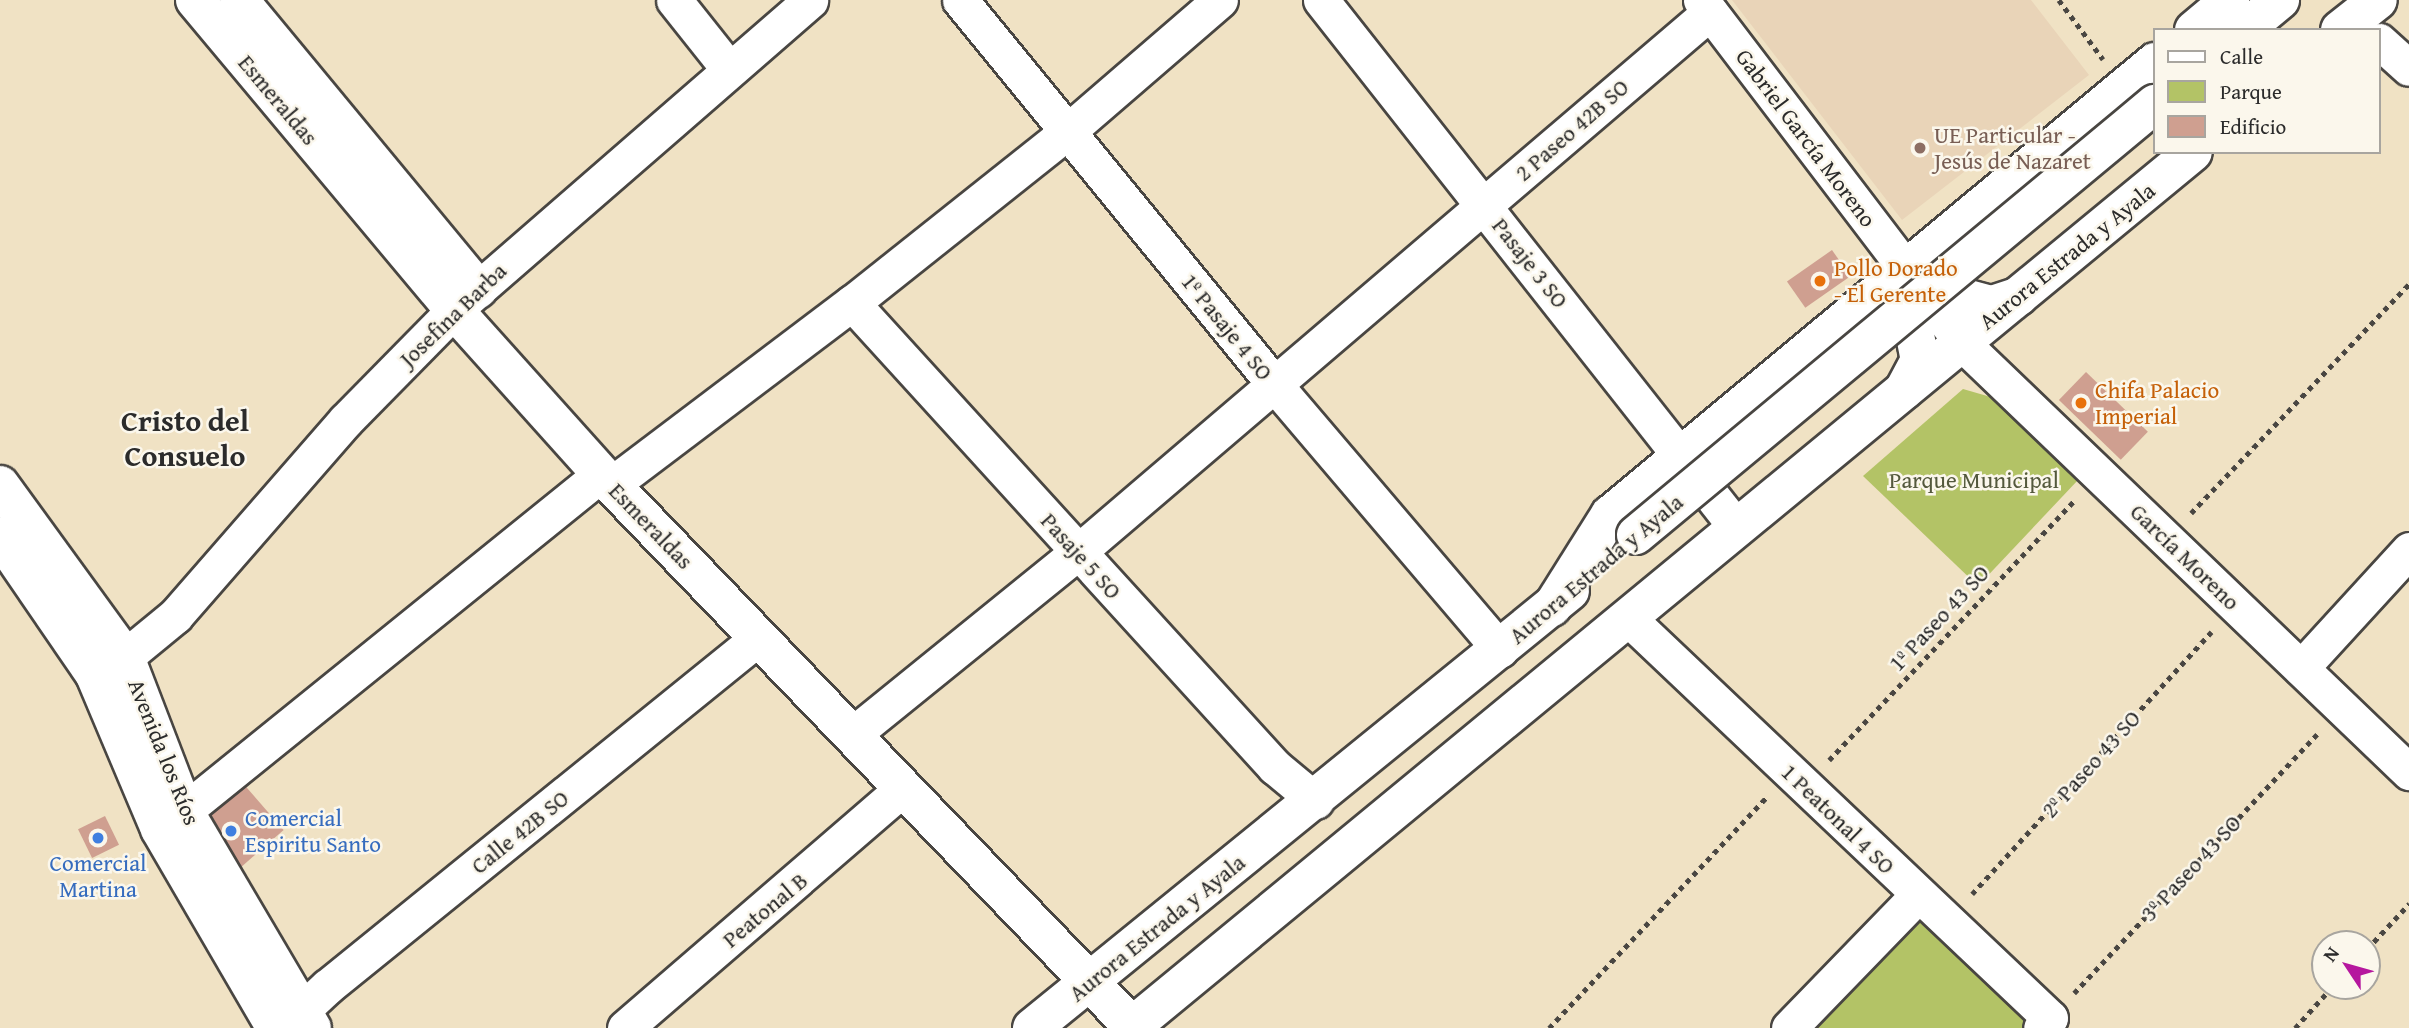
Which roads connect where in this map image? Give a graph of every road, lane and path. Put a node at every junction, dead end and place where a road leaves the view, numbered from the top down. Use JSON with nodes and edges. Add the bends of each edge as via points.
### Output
{"nodes":[{"id":1,"x":195,"y":0,"type":"edge"},
{"id":2,"x":239,"y":0,"type":"edge"},
{"id":3,"x":674,"y":0,"type":"edge"},
{"id":4,"x":810,"y":0,"type":"edge"},
{"id":5,"x":960,"y":0,"type":"edge"},
{"id":6,"x":1220,"y":0,"type":"edge"},
{"id":7,"x":1321,"y":0,"type":"edge"},
{"id":8,"x":2059,"y":0,"type":"edge"},
{"id":9,"x":2230,"y":0,"type":"edge"},
{"id":10,"x":2280,"y":0,"type":"edge"},
{"id":11,"x":1705,"y":6,"type":"edge"},
{"id":12,"x":2196,"y":28,"type":"edge"},
{"id":13,"x":2246,"y":28,"type":"edge"},
{"id":14,"x":2381,"y":41,"type":"edge"},
{"id":15,"x":2154,"y":64,"type":"edge"},
{"id":16,"x":728,"y":68,"type":"junction"},
{"id":17,"x":2409,"y":68,"type":"edge"},
{"id":18,"x":2141,"y":95,"type":"edge"},
{"id":19,"x":1067,"y":132,"type":"junction"},
{"id":20,"x":2191,"y":154,"type":"edge"},
{"id":21,"x":1484,"y":205,"type":"junction"},
{"id":22,"x":1958,"y":226,"type":"junction"},
{"id":23,"x":1906,"y":270,"type":"junction"},
{"id":24,"x":2409,"y":285,"type":"edge"},
{"id":25,"x":2019,"y":296,"type":"junction"},
{"id":26,"x":466,"y":300,"type":"junction"},
{"id":27,"x":852,"y":303,"type":"junction"},
{"id":28,"x":1845,"y":320,"type":"junction"},
{"id":29,"x":1962,"y":343,"type":"junction"},
{"id":30,"x":1274,"y":384,"type":"junction"},
{"id":31,"x":1904,"y":390,"type":"junction"},
{"id":32,"x":1681,"y":456,"type":"junction"},
{"id":33,"x":2099,"y":474,"type":"junction"},
{"id":34,"x":606,"y":480,"type":"junction"},
{"id":35,"x":0,"y":485,"type":"edge"},
{"id":36,"x":1737,"y":528,"type":"junction"},
{"id":37,"x":0,"y":536,"type":"edge"},
{"id":38,"x":2167,"y":539,"type":"junction"},
{"id":39,"x":2409,"y":550,"type":"edge"},
{"id":40,"x":1078,"y":552,"type":"junction"},
{"id":41,"x":2236,"y":606,"type":"junction"},
{"id":42,"x":1552,"y":607,"type":"junction"},
{"id":43,"x":1628,"y":618,"type":"junction"},
{"id":44,"x":758,"y":638,"type":"junction"},
{"id":45,"x":1500,"y":650,"type":"junction"},
{"id":46,"x":125,"y":657,"type":"junction"},
{"id":47,"x":2301,"y":668,"type":"junction"},
{"id":48,"x":2342,"y":708,"type":"junction"},
{"id":49,"x":852,"y":735,"type":"junction"},
{"id":50,"x":2409,"y":772,"type":"edge"},
{"id":51,"x":1798,"y":779,"type":"junction"},
{"id":52,"x":903,"y":788,"type":"junction"},
{"id":53,"x":1316,"y":801,"type":"junction"},
{"id":54,"x":184,"y":811,"type":"junction"},
{"id":55,"x":1917,"y":896,"type":"junction"},
{"id":56,"x":2409,"y":904,"type":"edge"},
{"id":57,"x":1947,"y":921,"type":"junction"},
{"id":58,"x":2381,"y":934,"type":"edge"},
{"id":59,"x":1088,"y":982,"type":"junction"},
{"id":60,"x":2320,"y":1000,"type":"edge"},
{"id":61,"x":2045,"y":1023,"type":"edge"},
{"id":62,"x":293,"y":1025,"type":"edge"},
{"id":63,"x":1132,"y":1027,"type":"edge"},
{"id":64,"x":625,"y":1028,"type":"edge"},
{"id":65,"x":1032,"y":1028,"type":"edge"},
{"id":66,"x":1549,"y":1028,"type":"edge"},
{"id":67,"x":1789,"y":1028,"type":"edge"},
{"id":68,"x":2295,"y":1028,"type":"edge"}],
"edges":[{"from":1,"to":26,"type":"main road","name":"Esmeraldas"},
{"from":2,"to":26,"type":"main road","name":"Esmeraldas"},
{"from":3,"to":16,"type":"street"},
{"from":4,"to":16,"type":"street","name":"Josefina Barba"},
{"from":5,"to":19,"type":"street","name":"1º Pasaje 4 SO"},
{"from":6,"to":19,"type":"street"},
{"from":7,"to":21,"type":"street","name":"Pasaje 3 SO"},
{"from":8,"to":18,"type":"path"},
{"from":9,"to":12,"type":"main road"},
{"from":10,"to":13,"type":"main road"},
{"from":11,"to":21,"type":"street","name":"2 Paseo 42B SO"},
{"from":11,"to":23,"type":"street","name":"Gabriel García Moreno"},
{"from":14,"to":17,"type":"street"},
{"from":15,"to":18,"type":"main road"},
{"from":16,"to":26,"type":"street","name":"Josefina Barba"},
{"from":18,"to":22,"type":"main road"},
{"from":18,"to":42,"type":"main road","name":"Aurora Estrada y Ayala","bridge":true},
{"from":19,"to":27,"type":"street"},
{"from":19,"to":30,"type":"street","name":"1º Pasaje 4 SO"},
{"from":20,"to":25,"type":"main road","name":"Aurora Estrada y Ayala"},
{"from":21,"to":30,"type":"street","name":"2 Paseo 42B SO"},
{"from":21,"to":32,"type":"street","name":"Pasaje 3 SO"},
{"from":22,"to":23,"type":"main road"},
{"from":22,"to":25,"type":"main road","via":[[1944,250],[1943,264],[1954,290],[1992,305]]},
{"from":23,"to":28,"type":"main road"},
{"from":23,"to":29,"type":"street","name":"Gabriel García Moreno"},
{"from":24,"to":38,"type":"path"},
{"from":25,"to":29,"type":"main road","name":"Aurora Estrada y Ayala"},
{"from":26,"to":34,"type":"main road","name":"Esmeraldas"},
{"from":26,"to":46,"type":"street","name":"Josefina Barba","via":[[346,420],[175,616]]},
{"from":27,"to":34,"type":"street"},
{"from":27,"to":40,"type":"street","name":"Pasaje 5 SO"},
{"from":28,"to":31,"type":"main road","via":[[1875,309],[1904,318],[1914,330],[1920,360]]},
{"from":28,"to":32,"type":"main road"},
{"from":29,"to":31,"type":"main road","name":"Aurora Estrada y Ayala"},
{"from":29,"to":33,"type":"street","name":"García Moreno"},
{"from":30,"to":40,"type":"street","name":"2 Paseo 42B SO"},
{"from":30,"to":45,"type":"street","name":"1º Pasaje 4 SO"},
{"from":31,"to":36,"type":"main road","name":"Aurora Estrada y Ayala"},
{"from":32,"to":36,"type":"street","name":"Pasaje 3 SO"},
{"from":32,"to":42,"type":"main road","via":[[1610,515]]},
{"from":33,"to":38,"type":"street","name":"García Moreno"},
{"from":33,"to":51,"type":"path","name":"1º Paseo 43 SO"},
{"from":34,"to":44,"type":"main road","name":"Esmeraldas"},
{"from":34,"to":54,"type":"street"},
{"from":35,"to":46,"type":"main road","name":"Avenida los Ríos"},
{"from":36,"to":43,"type":"main road","name":"Aurora Estrada y Ayala"},
{"from":37,"to":62,"type":"main road","name":"Avenida los Ríos","via":[[95,675],[160,829]]},
{"from":38,"to":41,"type":"street","name":"García Moreno"},
{"from":39,"to":47,"type":"street"},
{"from":40,"to":49,"type":"street","name":"2 Paseo 42B SO"},
{"from":40,"to":53,"type":"street","name":"Pasaje 5 SO","via":[[1275,767]]},
{"from":41,"to":47,"type":"street","name":"García Moreno"},
{"from":41,"to":57,"type":"path","name":"2º Paseo 43 SO"},
{"from":42,"to":45,"type":"main road","name":"Aurora Estrada y Ayala"},
{"from":43,"to":51,"type":"street","name":"1 Peatonal 4 SO"},
{"from":43,"to":63,"type":"main road","name":"Aurora Estrada y Ayala"},
{"from":44,"to":49,"type":"main road","name":"Esmeraldas"},
{"from":44,"to":62,"type":"street","name":"Calle 42B SO","via":[[327,987]]},
{"from":45,"to":53,"type":"main road","name":"Aurora Estrada y Ayala"},
{"from":46,"to":54,"type":"main road","name":"Avenida los Ríos"},
{"from":47,"to":48,"type":"street","name":"García Moreno"},
{"from":48,"to":50,"type":"street","name":"García Moreno"},
{"from":48,"to":61,"type":"path","name":"3º Paseo 43 SO"},
{"from":49,"to":52,"type":"main road","name":"Esmeraldas"},
{"from":51,"to":55,"type":"street","name":"1 Peatonal 4 SO"},
{"from":51,"to":66,"type":"path","name":"1º Paseo 43 SO"},
{"from":52,"to":59,"type":"main road","name":"Esmeraldas"},
{"from":52,"to":64,"type":"street","name":"Peatonal B"},
{"from":53,"to":59,"type":"main road","name":"Aurora Estrada y Ayala"},
{"from":54,"to":62,"type":"main road","name":"Avenida los Ríos"},
{"from":55,"to":57,"type":"street","name":"1 Peatonal 4 SO"},
{"from":55,"to":67,"type":"street"},
{"from":56,"to":58,"type":"path"},
{"from":57,"to":61,"type":"street","name":"1 Peatonal 4 SO"},
{"from":59,"to":63,"type":"main road","name":"Esmeraldas"},
{"from":59,"to":65,"type":"main road","name":"Aurora Estrada y Ayala"},
{"from":60,"to":68,"type":"path"}]}
